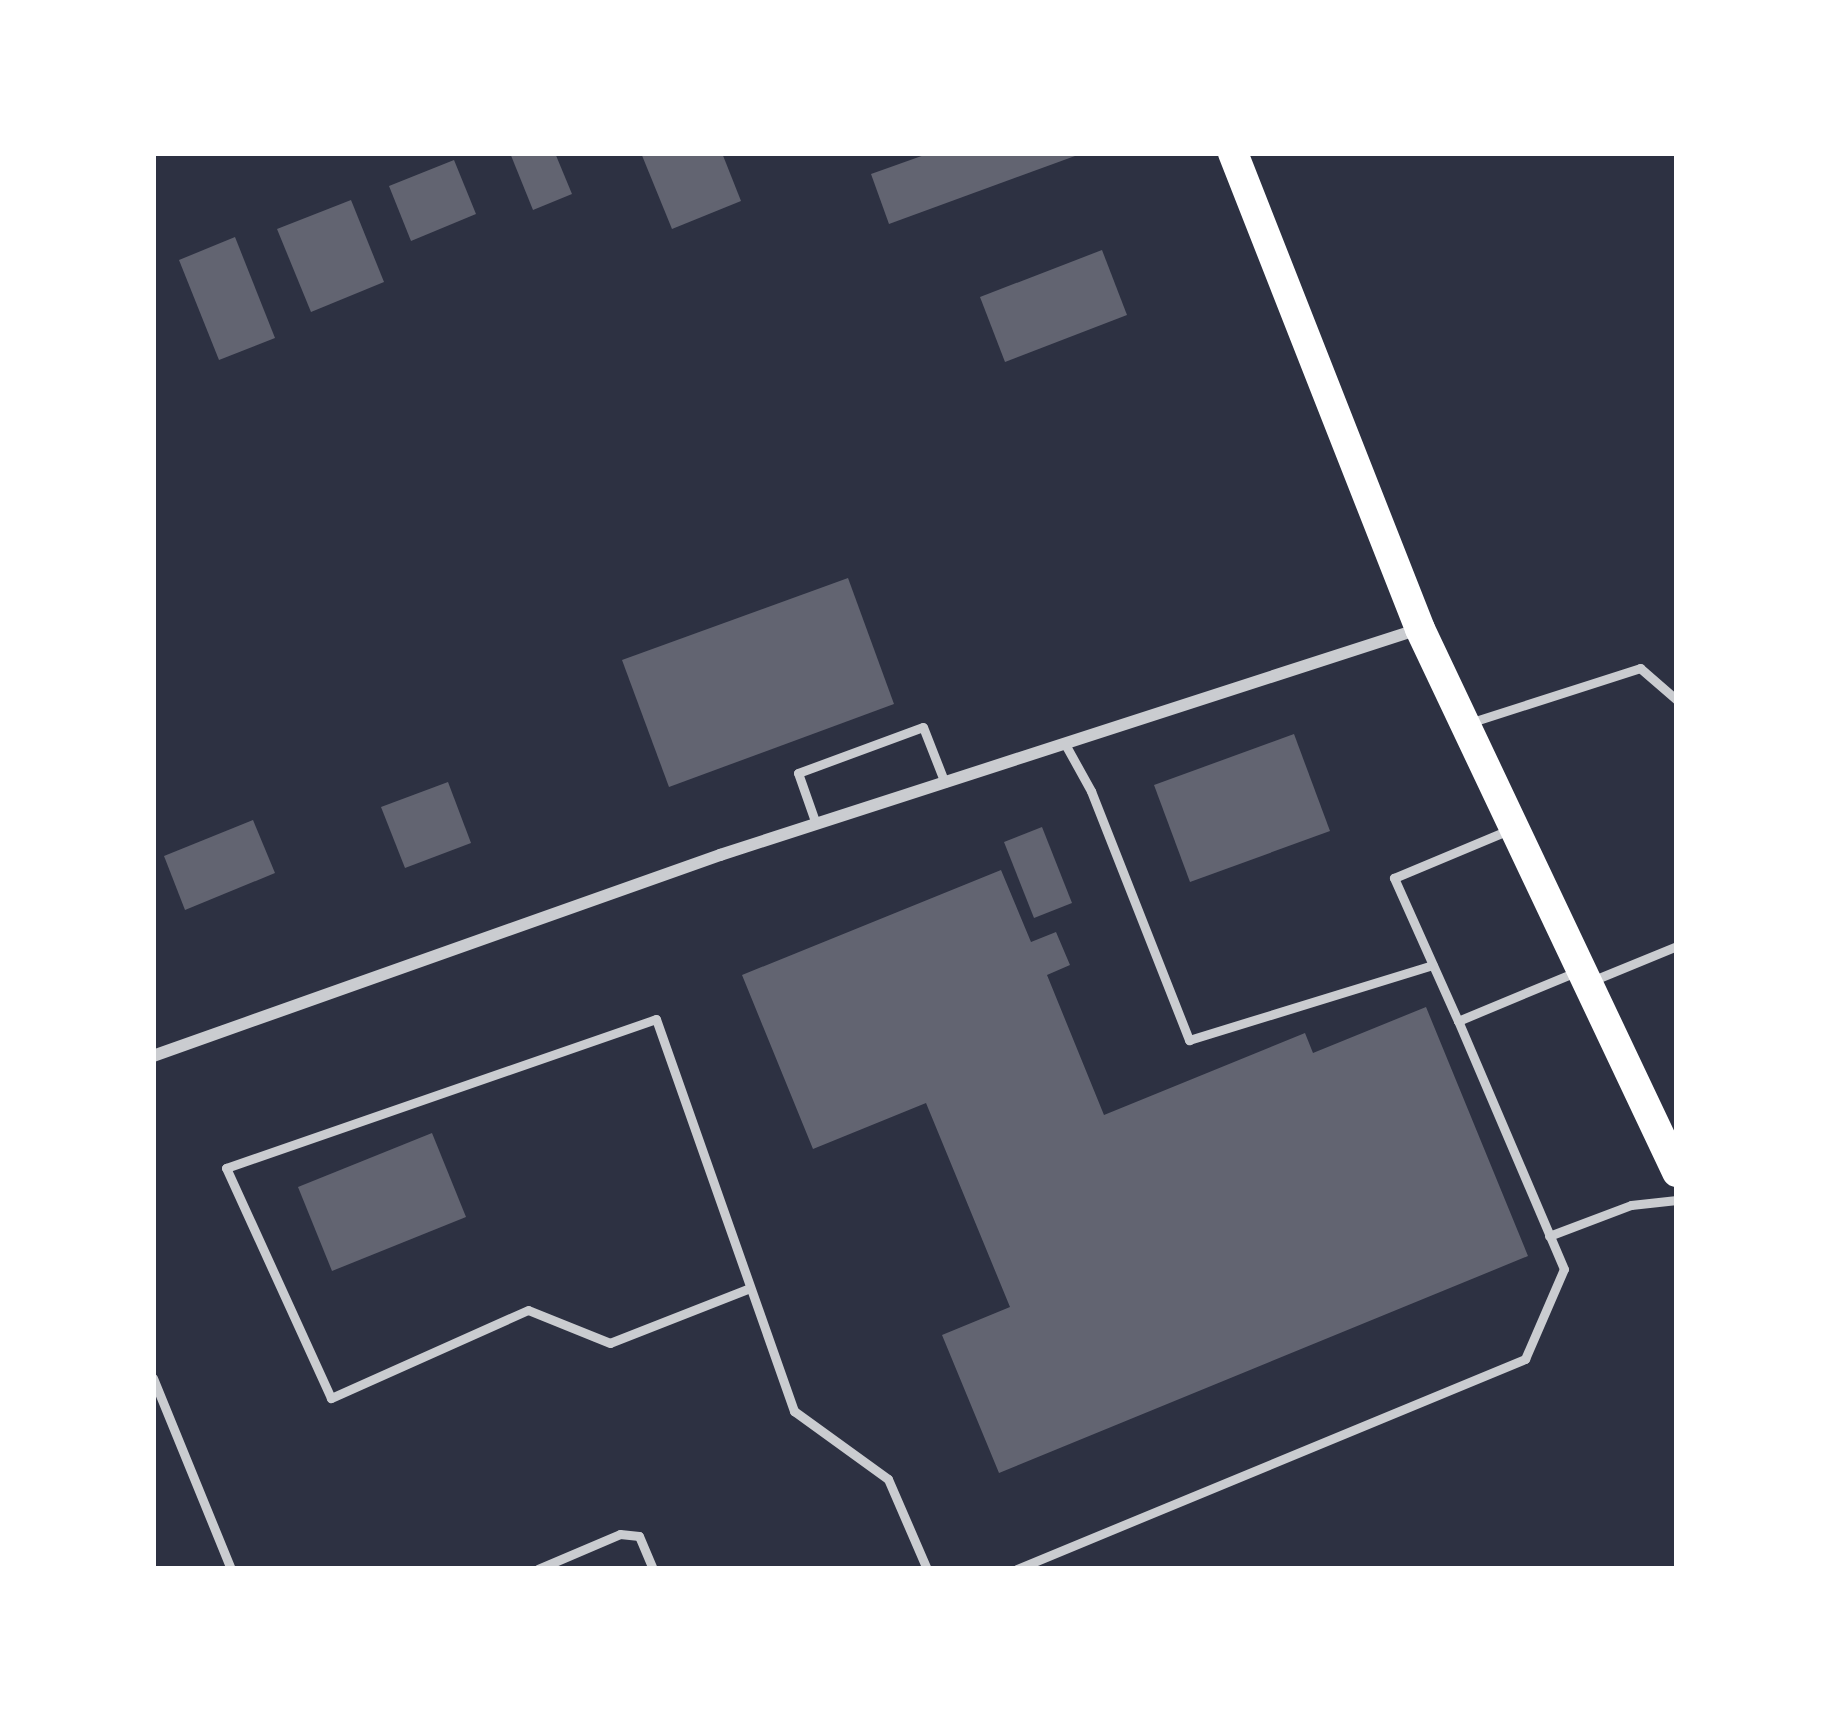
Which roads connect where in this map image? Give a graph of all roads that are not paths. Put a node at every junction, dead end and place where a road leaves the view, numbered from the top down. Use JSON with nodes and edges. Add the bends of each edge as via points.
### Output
{"nodes":[{"id":1,"x":1233,"y":153,"type":"edge"},
{"id":2,"x":1420,"y":629,"type":"junction"},
{"id":3,"x":1677,"y":700,"type":"edge"},
{"id":4,"x":1466,"y":725,"type":"junction"},
{"id":5,"x":1066,"y":744,"type":"junction"},
{"id":6,"x":945,"y":783,"type":"junction"},
{"id":7,"x":815,"y":824,"type":"junction"},
{"id":8,"x":1515,"y":828,"type":"junction"},
{"id":9,"x":1677,"y":946,"type":"edge"},
{"id":10,"x":1433,"y":965,"type":"junction"},
{"id":11,"x":1586,"y":975,"type":"junction"},
{"id":12,"x":1458,"y":1021,"type":"junction"},
{"id":13,"x":153,"y":1056,"type":"edge"},
{"id":14,"x":1677,"y":1172,"type":"edge"},
{"id":15,"x":1677,"y":1200,"type":"edge"},
{"id":16,"x":1549,"y":1236,"type":"junction"},
{"id":17,"x":750,"y":1288,"type":"junction"},
{"id":18,"x":153,"y":1378,"type":"edge"},
{"id":19,"x":231,"y":1569,"type":"edge"},
{"id":20,"x":538,"y":1569,"type":"edge"},
{"id":21,"x":653,"y":1569,"type":"edge"},
{"id":22,"x":928,"y":1569,"type":"edge"},
{"id":23,"x":1017,"y":1569,"type":"edge"}],
"edges":[{"from":1,"to":2,"type":"main road"},
{"from":2,"to":4,"type":"main road"},
{"from":2,"to":5,"type":"street"},
{"from":3,"to":4,"type":"lane","via":[[1640,668]]},
{"from":4,"to":8,"type":"main road"},
{"from":5,"to":6,"type":"street"},
{"from":5,"to":10,"type":"lane","via":[[1189,1040]]},
{"from":6,"to":7,"type":"street"},
{"from":6,"to":7,"type":"lane","via":[[923,728],[797,772]]},
{"from":7,"to":13,"type":"street"},
{"from":8,"to":10,"type":"lane","via":[[1394,878]]},
{"from":8,"to":11,"type":"main road"},
{"from":9,"to":11,"type":"lane"},
{"from":10,"to":12,"type":"lane"},
{"from":11,"to":12,"type":"lane"},
{"from":11,"to":14,"type":"main road"},
{"from":12,"to":16,"type":"lane"},
{"from":15,"to":16,"type":"lane","via":[[1631,1205]]},
{"from":16,"to":23,"type":"lane","via":[[1564,1269],[1525,1359]]},
{"from":17,"to":17,"type":"lane","via":[[656,1019],[226,1168],[331,1398],[528,1310],[610,1343]]},
{"from":17,"to":22,"type":"lane","via":[[794,1411],[888,1479]]},
{"from":18,"to":19,"type":"lane"},
{"from":20,"to":21,"type":"lane","via":[[620,1534],[639,1536]]}]}
